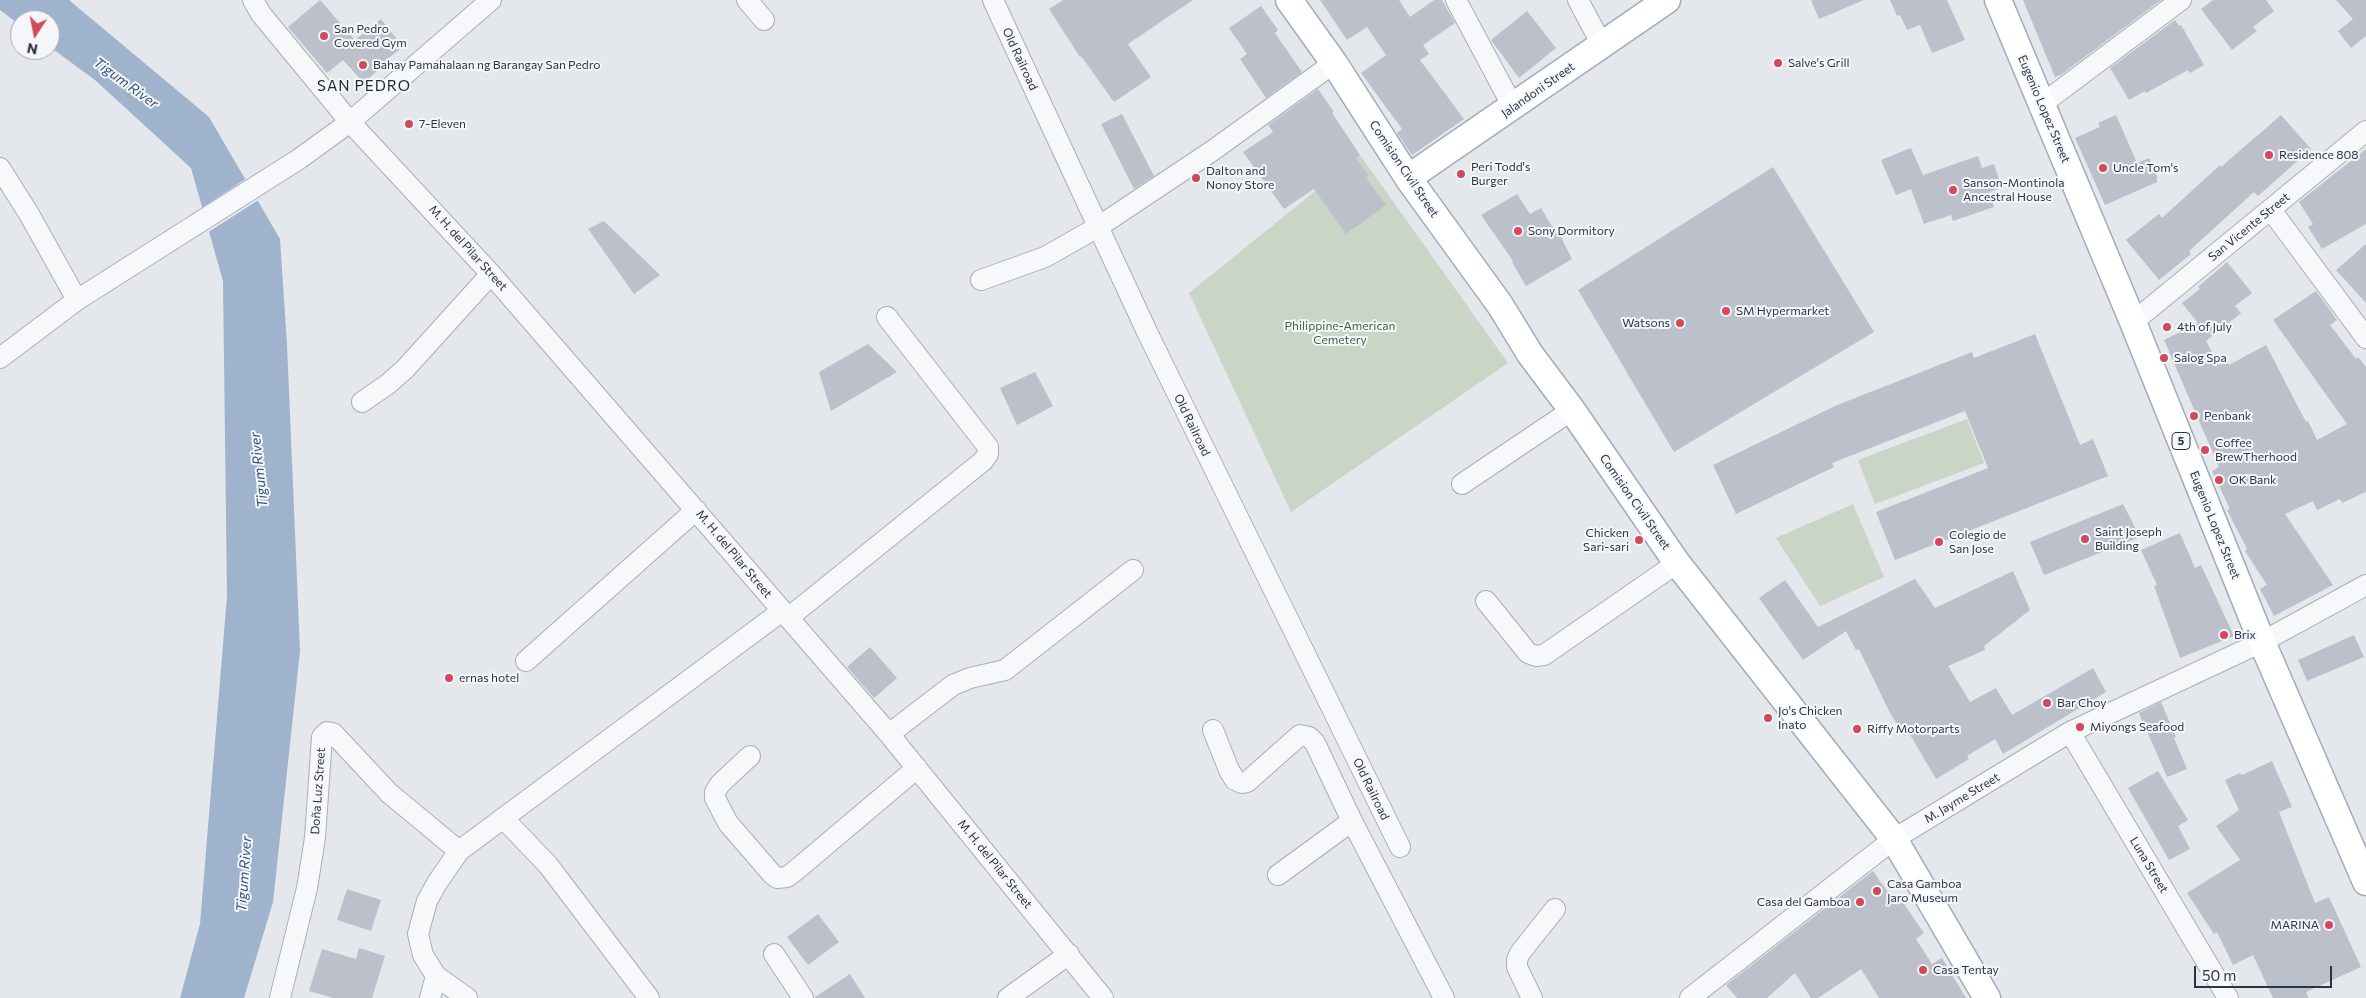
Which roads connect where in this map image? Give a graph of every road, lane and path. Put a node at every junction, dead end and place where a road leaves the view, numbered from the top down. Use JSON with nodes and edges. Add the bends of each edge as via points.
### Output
{"nodes":[{"id":1,"x":253,"y":0,"type":"edge"},
{"id":2,"x":491,"y":0,"type":"edge"},
{"id":3,"x":747,"y":0,"type":"edge"},
{"id":4,"x":992,"y":0,"type":"edge"},
{"id":5,"x":1289,"y":0,"type":"edge"},
{"id":6,"x":1456,"y":0,"type":"edge"},
{"id":7,"x":1578,"y":0,"type":"edge"},
{"id":8,"x":1666,"y":0,"type":"edge"},
{"id":9,"x":1998,"y":0,"type":"edge"},
{"id":10,"x":2180,"y":0,"type":"edge"},
{"id":11,"x":764,"y":20,"type":"dead end"},
{"id":12,"x":1602,"y":45,"type":"junction"},
{"id":13,"x":1334,"y":63,"type":"junction"},
{"id":14,"x":2042,"y":104,"type":"junction"},
{"id":15,"x":1513,"y":107,"type":"junction"},
{"id":16,"x":350,"y":122,"type":"junction"},
{"id":17,"x":2366,"y":132,"type":"edge"},
{"id":18,"x":0,"y":168,"type":"edge"},
{"id":19,"x":1408,"y":178,"type":"junction"},
{"id":20,"x":2271,"y":210,"type":"junction"},
{"id":21,"x":1098,"y":227,"type":"junction"},
{"id":22,"x":492,"y":274,"type":"junction"},
{"id":23,"x":981,"y":280,"type":"dead end"},
{"id":24,"x":77,"y":300,"type":"junction"},
{"id":25,"x":887,"y":316,"type":"dead end"},
{"id":26,"x":2132,"y":322,"type":"junction"},
{"id":27,"x":2366,"y":338,"type":"edge"},
{"id":28,"x":0,"y":358,"type":"edge"},
{"id":29,"x":362,"y":402,"type":"dead end"},
{"id":30,"x":1572,"y":410,"type":"junction"},
{"id":31,"x":1462,"y":484,"type":"dead end"},
{"id":32,"x":696,"y":510,"type":"junction"},
{"id":33,"x":1677,"y":563,"type":"junction"},
{"id":34,"x":1133,"y":570,"type":"dead end"},
{"id":35,"x":2366,"y":585,"type":"edge"},
{"id":36,"x":1486,"y":601,"type":"dead end"},
{"id":37,"x":785,"y":615,"type":"junction"},
{"id":38,"x":2262,"y":642,"type":"junction"},
{"id":39,"x":526,"y":661,"type":"dead end"},
{"id":40,"x":1213,"y":730,"type":"dead end"},
{"id":41,"x":2070,"y":732,"type":"junction"},
{"id":42,"x":889,"y":734,"type":"junction"},
{"id":43,"x":750,"y":756,"type":"dead end"},
{"id":44,"x":917,"y":768,"type":"junction"},
{"id":45,"x":503,"y":818,"type":"junction"},
{"id":46,"x":1352,"y":821,"type":"junction"},
{"id":47,"x":1894,"y":839,"type":"junction"},
{"id":48,"x":1400,"y":847,"type":"dead end"},
{"id":49,"x":459,"y":851,"type":"junction"},
{"id":50,"x":1278,"y":875,"type":"dead end"},
{"id":51,"x":2366,"y":882,"type":"edge"},
{"id":52,"x":1555,"y":909,"type":"dead end"},
{"id":53,"x":774,"y":954,"type":"dead end"},
{"id":54,"x":1069,"y":954,"type":"junction"},
{"id":55,"x":436,"y":976,"type":"junction"},
{"id":56,"x":280,"y":998,"type":"edge"},
{"id":57,"x":430,"y":998,"type":"edge"},
{"id":58,"x":467,"y":998,"type":"edge"},
{"id":59,"x":649,"y":998,"type":"edge"},
{"id":60,"x":803,"y":998,"type":"edge"},
{"id":61,"x":1008,"y":998,"type":"edge"},
{"id":62,"x":1103,"y":998,"type":"edge"},
{"id":63,"x":1444,"y":998,"type":"edge"},
{"id":64,"x":1532,"y":998,"type":"edge"},
{"id":65,"x":1690,"y":998,"type":"edge"},
{"id":66,"x":1987,"y":998,"type":"edge"},
{"id":67,"x":2228,"y":998,"type":"edge"}],
"edges":[{"from":1,"to":16,"type":"street","name":"M. H. del Pilar Street"},
{"from":2,"to":16,"type":"street"},
{"from":3,"to":11,"type":"street"},
{"from":4,"to":21,"type":"street","name":"Old Railroad"},
{"from":5,"to":13,"type":"main road","name":"Comision Civil Street"},
{"from":6,"to":15,"type":"street"},
{"from":7,"to":12,"type":"street"},
{"from":8,"to":12,"type":"main road","name":"Jalandoni Street"},
{"from":9,"to":14,"type":"main road","name":"Eugenio Lopez Street","number":"5"},
{"from":10,"to":14,"type":"street"},
{"from":12,"to":15,"type":"main road","name":"Jalandoni Street"},
{"from":13,"to":19,"type":"main road","name":"Comision Civil Street"},
{"from":13,"to":21,"type":"street"},
{"from":14,"to":26,"type":"main road","name":"Eugenio Lopez Street","number":"5"},
{"from":15,"to":19,"type":"main road","name":"Jalandoni Street"},
{"from":16,"to":22,"type":"street","name":"M. H. del Pilar Street"},
{"from":16,"to":24,"type":"street","via":[[299,159]]},
{"from":17,"to":20,"type":"street","name":"San Vicente Street"},
{"from":18,"to":24,"type":"street"},
{"from":19,"to":30,"type":"main road","name":"Comision Civil Street"},
{"from":20,"to":26,"type":"street","name":"San Vicente Street"},
{"from":20,"to":27,"type":"street"},
{"from":21,"to":23,"type":"street","via":[[1045,257]]},
{"from":21,"to":48,"type":"street","name":"Old Railroad"},
{"from":22,"to":29,"type":"street","via":[[405,370]]},
{"from":22,"to":32,"type":"street","name":"M. H. del Pilar Street"},
{"from":24,"to":28,"type":"street"},
{"from":25,"to":37,"type":"street","via":[[988,447],[988,454]]},
{"from":26,"to":38,"type":"main road","name":"Eugenio Lopez Street","number":"5"},
{"from":30,"to":31,"type":"street"},
{"from":30,"to":33,"type":"main road","name":"Comision Civil Street"},
{"from":32,"to":37,"type":"street","name":"M. H. del Pilar Street"},
{"from":32,"to":39,"type":"street"},
{"from":33,"to":36,"type":"street","via":[[1544,655],[1528,653]]},
{"from":33,"to":47,"type":"main road","name":"Comision Civil Street"},
{"from":34,"to":42,"type":"street","via":[[1005,670],[953,685]]},
{"from":35,"to":38,"type":"street","name":"M. Jayme Street"},
{"from":37,"to":42,"type":"street","name":"M. H. del Pilar Street"},
{"from":37,"to":45,"type":"street"},
{"from":38,"to":41,"type":"street","name":"M. Jayme Street"},
{"from":38,"to":51,"type":"main road","name":"Eugenio Lopez Street","number":"5"},
{"from":40,"to":46,"type":"street","via":[[1229,770],[1242,783],[1300,735],[1309,737],[1315,743]]},
{"from":41,"to":47,"type":"street","name":"M. Jayme Street"},
{"from":41,"to":67,"type":"street","name":"Luna Street"},
{"from":42,"to":44,"type":"street","name":"M. H. del Pilar Street"},
{"from":43,"to":44,"type":"street","via":[[720,784],[715,798],[728,823],[777,878],[787,877],[795,871]]},
{"from":44,"to":54,"type":"street","name":"M. H. del Pilar Street"},
{"from":45,"to":49,"type":"street"},
{"from":45,"to":59,"type":"street","via":[[548,865]]},
{"from":46,"to":50,"type":"street"},
{"from":46,"to":63,"type":"street"},
{"from":47,"to":65,"type":"street","name":"M. Jayme Street"},
{"from":47,"to":66,"type":"main road","name":"Comision Civil Street"},
{"from":49,"to":55,"type":"street","via":[[427,902],[418,934],[423,956]]},
{"from":49,"to":56,"type":"street","name":"Doña Luz Street","via":[[389,793],[333,732],[327,732],[322,737],[315,838],[307,888]]},
{"from":52,"to":64,"type":"street","via":[[1517,960],[1517,967]]},
{"from":53,"to":60,"type":"street"},
{"from":54,"to":61,"type":"street"},
{"from":54,"to":62,"type":"street","name":"M. H. del Pilar Street"},
{"from":55,"to":57,"type":"street"},
{"from":55,"to":58,"type":"street"}]}
